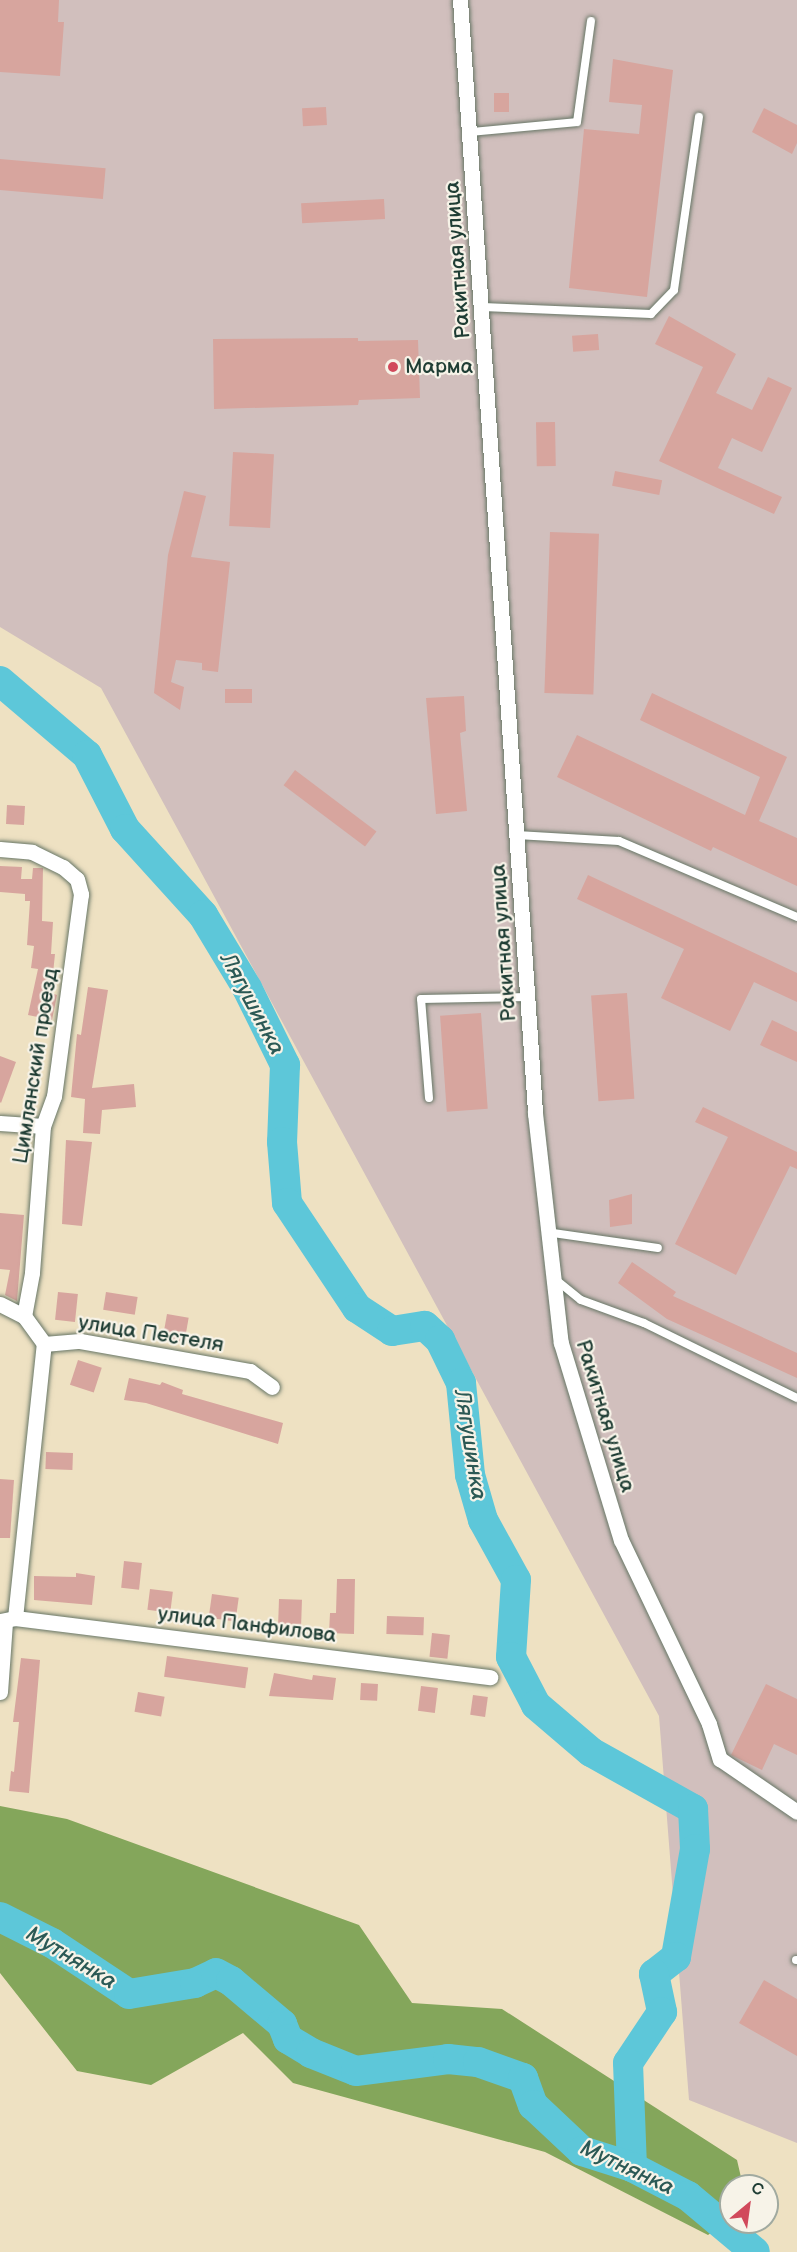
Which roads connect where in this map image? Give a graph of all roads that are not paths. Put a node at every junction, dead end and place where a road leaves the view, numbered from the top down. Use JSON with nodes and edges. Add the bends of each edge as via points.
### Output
{"nodes":[{"id":1,"x":460,"y":0,"type":"edge"},
{"id":2,"x":591,"y":21,"type":"dead end"},
{"id":3,"x":699,"y":117,"type":"dead end"},
{"id":4,"x":471,"y":132,"type":"junction"},
{"id":5,"x":483,"y":307,"type":"junction"},
{"id":6,"x":517,"y":836,"type":"junction"},
{"id":7,"x":0,"y":849,"type":"edge"},
{"id":8,"x":797,"y":917,"type":"edge"},
{"id":9,"x":530,"y":997,"type":"junction"},
{"id":10,"x":429,"y":1098,"type":"dead end"},
{"id":11,"x":0,"y":1123,"type":"edge"},
{"id":12,"x":43,"y":1126,"type":"junction"},
{"id":13,"x":546,"y":1232,"type":"junction"},
{"id":14,"x":658,"y":1248,"type":"dead end"},
{"id":15,"x":552,"y":1276,"type":"junction"},
{"id":16,"x":0,"y":1304,"type":"edge"},
{"id":17,"x":24,"y":1316,"type":"junction"},
{"id":18,"x":44,"y":1344,"type":"junction"},
{"id":19,"x":272,"y":1386,"type":"dead end"},
{"id":20,"x":797,"y":1398,"type":"edge"},
{"id":21,"x":7,"y":1620,"type":"edge"},
{"id":22,"x":490,"y":1677,"type":"dead end"},
{"id":23,"x":0,"y":1692,"type":"edge"},
{"id":24,"x":797,"y":1812,"type":"edge"}],
"edges":[{"from":1,"to":4,"type":"street","name":"Ракитная улица"},
{"from":2,"to":4,"type":"lane","via":[[577,122]]},
{"from":3,"to":5,"type":"lane","via":[[674,290],[651,314]]},
{"from":4,"to":5,"type":"street","name":"Ракитная улица"},
{"from":5,"to":6,"type":"street","name":"Ракитная улица"},
{"from":6,"to":8,"type":"lane","via":[[619,841]]},
{"from":6,"to":9,"type":"street","name":"Ракитная улица"},
{"from":7,"to":12,"type":"street","name":"Цимлянский проезд","via":[[32,852],[63,867],[77,879],[81,894],[54,1096]]},
{"from":9,"to":10,"type":"lane","via":[[421,999]]},
{"from":9,"to":13,"type":"street","name":"Ракитная улица"},
{"from":11,"to":12,"type":"street"},
{"from":12,"to":17,"type":"street","name":"Цимлянский проезд","via":[[32,1273]]},
{"from":13,"to":14,"type":"lane"},
{"from":13,"to":15,"type":"street","name":"Ракитная улица"},
{"from":15,"to":20,"type":"lane","via":[[581,1300],[644,1323]]},
{"from":15,"to":24,"type":"street","name":"Ракитная улица","via":[[561,1343],[621,1540],[709,1724],[720,1759]]},
{"from":16,"to":17,"type":"street"},
{"from":17,"to":18,"type":"street"},
{"from":18,"to":19,"type":"street","name":"улица Пестеля","via":[[80,1341],[250,1371]]},
{"from":18,"to":21,"type":"street"},
{"from":21,"to":22,"type":"street","name":"улица Панфилова"},
{"from":21,"to":23,"type":"street"}]}
